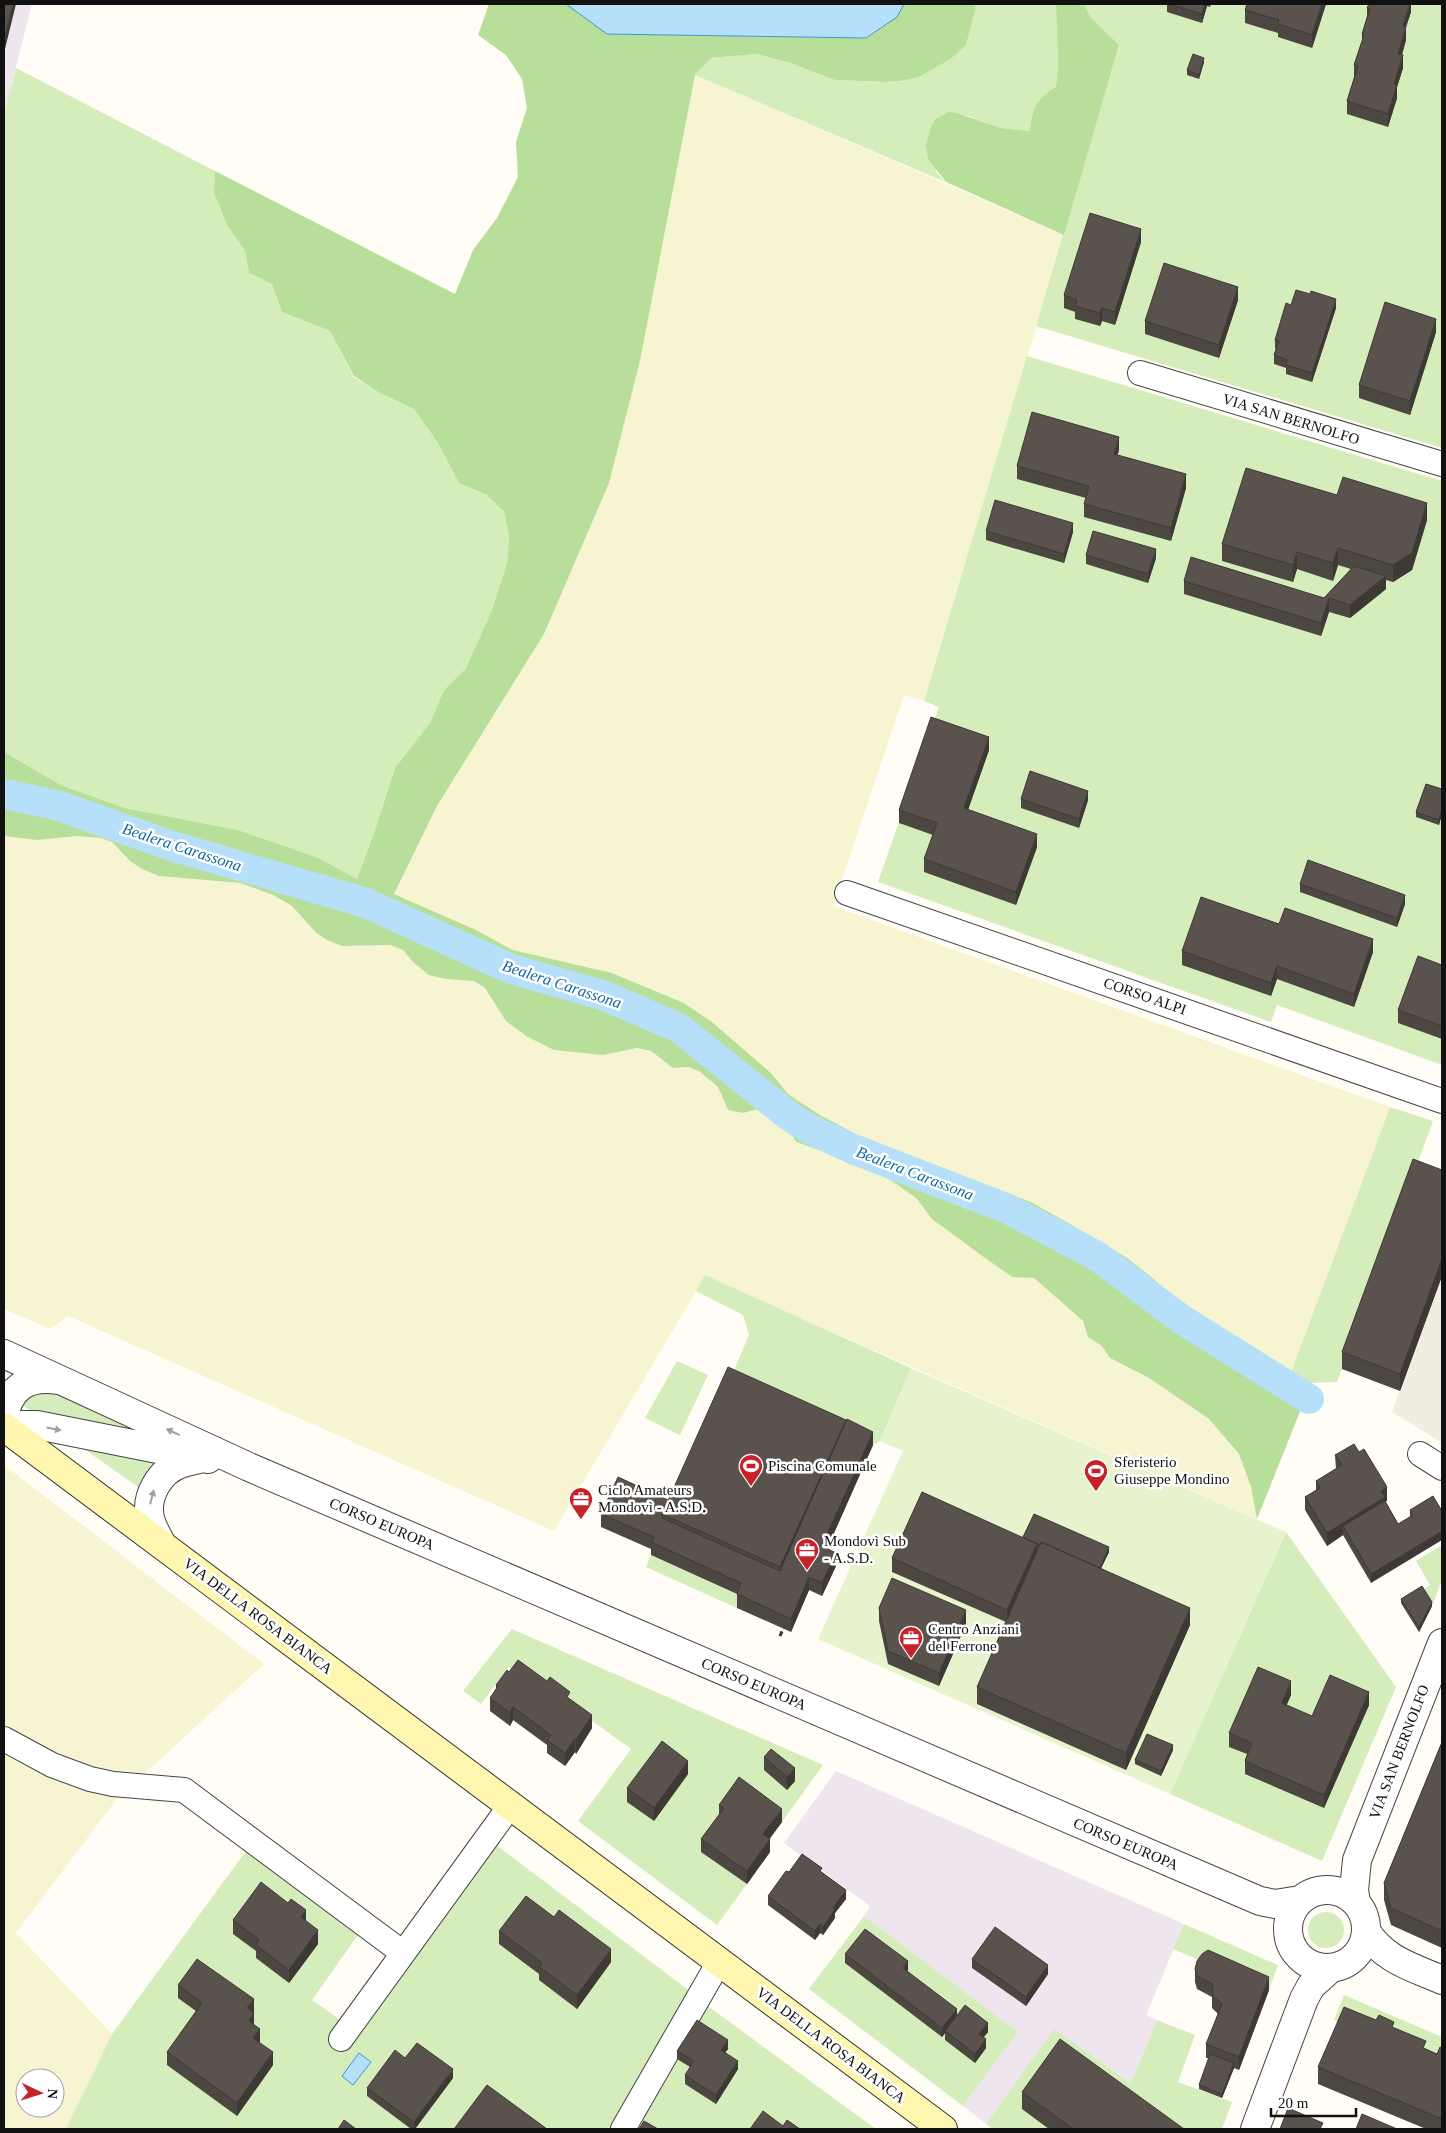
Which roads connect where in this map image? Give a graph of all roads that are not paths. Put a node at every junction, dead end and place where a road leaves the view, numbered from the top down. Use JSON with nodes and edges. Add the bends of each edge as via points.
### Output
{"nodes":[{"id":1,"x":1140,"y":373,"type":"dead end"},
{"id":2,"x":1442,"y":464,"type":"edge"},
{"id":3,"x":847,"y":893,"type":"dead end"},
{"id":4,"x":1442,"y":1101,"type":"edge"},
{"id":5,"x":4,"y":1354,"type":"edge"},
{"id":6,"x":62,"y":1381,"type":"junction"},
{"id":7,"x":5,"y":1425,"type":"edge"},
{"id":8,"x":1420,"y":1454,"type":"dead end"},
{"id":9,"x":203,"y":1458,"type":"junction"},
{"id":10,"x":249,"y":1466,"type":"junction"},
{"id":11,"x":1442,"y":1468,"type":"edge"},
{"id":12,"x":161,"y":1543,"type":"junction"},
{"id":13,"x":1442,"y":1643,"type":"edge"},
{"id":14,"x":4,"y":1739,"type":"edge"},
{"id":15,"x":510,"y":1806,"type":"junction"},
{"id":16,"x":1357,"y":1860,"type":"junction"},
{"id":17,"x":1326,"y":1890,"type":"junction"},
{"id":18,"x":1300,"y":1900,"type":"junction"},
{"id":19,"x":1260,"y":1902,"type":"junction"},
{"id":20,"x":1356,"y":1902,"type":"junction"},
{"id":21,"x":1287,"y":1931,"type":"junction"},
{"id":22,"x":1366,"y":1931,"type":"junction"},
{"id":23,"x":403,"y":1954,"type":"junction"},
{"id":24,"x":1390,"y":1957,"type":"junction"},
{"id":25,"x":1300,"y":1958,"type":"junction"},
{"id":26,"x":718,"y":1962,"type":"junction"},
{"id":27,"x":1341,"y":1964,"type":"junction"},
{"id":28,"x":1442,"y":1980,"type":"edge"},
{"id":29,"x":1304,"y":1999,"type":"junction"},
{"id":30,"x":341,"y":2038,"type":"dead end"},
{"id":31,"x":623,"y":2129,"type":"edge"},
{"id":32,"x":943,"y":2129,"type":"edge"},
{"id":33,"x":1255,"y":2129,"type":"edge"}],
"edges":[{"from":1,"to":2,"type":"street","name":"VIA SAN BERNOLFO"},
{"from":3,"to":4,"type":"street","name":"CORSO ALPI"},
{"from":5,"to":6,"type":"street","name":"CORSO EUROPA"},
{"from":6,"to":7,"type":"street","name":"CORSO EUROPA","via":[[36,1378],[26,1382],[9,1398]]},
{"from":10,"to":6,"type":"street","name":"CORSO EUROPA","one_way":true},
{"from":7,"to":9,"type":"street","name":"CORSO EUROPA","one_way":true,"via":[[36,1425]]},
{"from":7,"to":12,"type":"main road","name":"VIA DELLA ROSA BIANCA"},
{"from":8,"to":11,"type":"street"},
{"from":9,"to":10,"type":"street","name":"CORSO EUROPA"},
{"from":12,"to":9,"type":"street","name":"CORSO EUROPA","one_way":true,"via":[[150,1517],[154,1488],[163,1474],[179,1464]]},
{"from":10,"to":19,"type":"street","name":"CORSO EUROPA"},
{"from":12,"to":15,"type":"main road","name":"VIA DELLA ROSA BIANCA"},
{"from":13,"to":16,"type":"street","name":"VIA SAN BERNOLFO"},
{"from":14,"to":23,"type":"street","via":[[52,1765],[90,1779],[184,1790]]},
{"from":15,"to":23,"type":"street"},
{"from":15,"to":26,"type":"main road","name":"VIA DELLA ROSA BIANCA"},
{"from":16,"to":17,"type":"street","name":"VIA SAN BERNOLFO","via":[[1347,1874]]},
{"from":16,"to":20,"type":"street","name":"VIA SAN BERNOLFO"},
{"from":17,"to":18,"type":"street","name":"CORSO EUROPA","via":[[1318,1890]]},
{"from":17,"to":20,"type":"street","via":[[1345,1894]]},
{"from":18,"to":19,"type":"street","name":"CORSO EUROPA","via":[[1275,1904]]},
{"from":18,"to":21,"type":"street","via":[[1289,1917]]},
{"from":19,"to":21,"type":"street","name":"CORSO EUROPA"},
{"from":20,"to":22,"type":"street","via":[[1363,1914]]},
{"from":21,"to":25,"type":"street","name":"CORSO EUROPA","via":[[1290,1945]]},
{"from":22,"to":24,"type":"street"},
{"from":22,"to":27,"type":"street","via":[[1361,1950]]},
{"from":23,"to":30,"type":"street"},
{"from":24,"to":27,"type":"street","via":[[1371,1956]]},
{"from":24,"to":28,"type":"street"},
{"from":25,"to":27,"type":"street","via":[[1318,1968]]},
{"from":25,"to":29,"type":"street","via":[[1306,1982]]},
{"from":26,"to":31,"type":"street"},
{"from":26,"to":32,"type":"main road","name":"VIA DELLA ROSA BIANCA"},
{"from":27,"to":29,"type":"street","via":[[1311,1986]]},
{"from":29,"to":33,"type":"street"}]}
